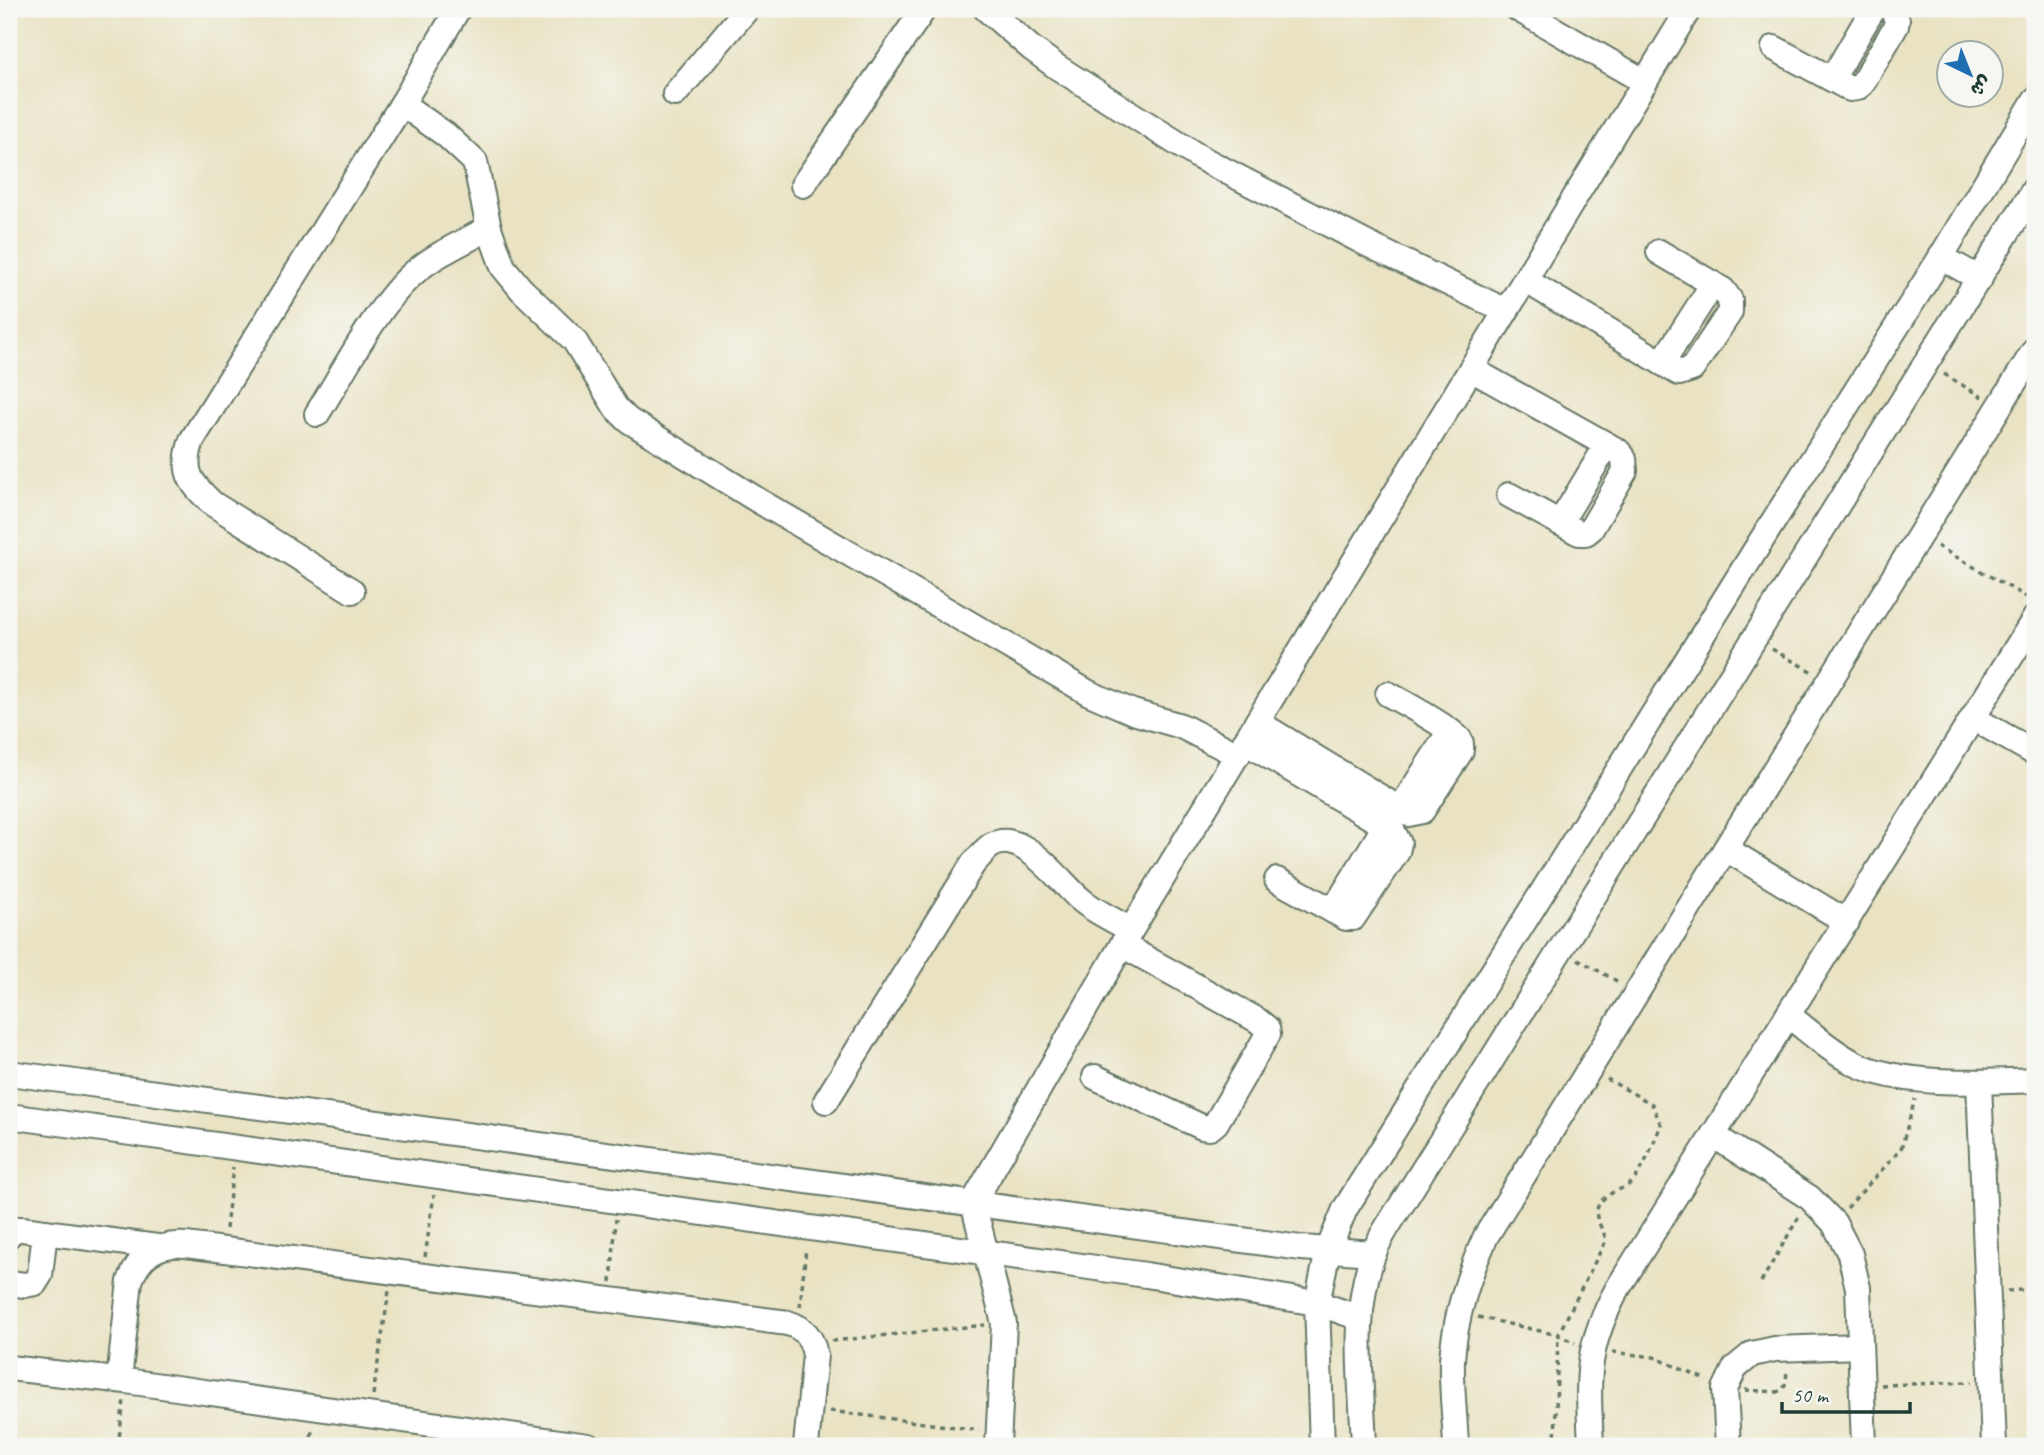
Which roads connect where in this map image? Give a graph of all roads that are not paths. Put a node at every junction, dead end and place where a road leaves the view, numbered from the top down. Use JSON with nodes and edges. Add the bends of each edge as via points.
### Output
{"nodes":[{"id":1,"x":458,"y":9,"type":"edge"},
{"id":2,"x":747,"y":9,"type":"edge"},
{"id":3,"x":924,"y":9,"type":"edge"},
{"id":4,"x":986,"y":9,"type":"edge"},
{"id":5,"x":1518,"y":9,"type":"edge"},
{"id":6,"x":1689,"y":9,"type":"edge"},
{"id":7,"x":1873,"y":9,"type":"edge"},
{"id":8,"x":1892,"y":9,"type":"edge"},
{"id":9,"x":1774,"y":48,"type":"dead end"},
{"id":10,"x":1832,"y":79,"type":"junction"},
{"id":11,"x":1645,"y":82,"type":"junction"},
{"id":12,"x":675,"y":94,"type":"dead end"},
{"id":13,"x":2035,"y":100,"type":"edge"},
{"id":14,"x":402,"y":104,"type":"junction"},
{"id":15,"x":803,"y":185,"type":"dead end"},
{"id":16,"x":2035,"y":188,"type":"edge"},
{"id":17,"x":489,"y":228,"type":"junction"},
{"id":18,"x":1659,"y":252,"type":"dead end"},
{"id":19,"x":1941,"y":257,"type":"junction"},
{"id":20,"x":1980,"y":279,"type":"junction"},
{"id":21,"x":1525,"y":280,"type":"junction"},
{"id":22,"x":1506,"y":311,"type":"junction"},
{"id":23,"x":2035,"y":349,"type":"edge"},
{"id":24,"x":1471,"y":369,"type":"junction"},
{"id":25,"x":317,"y":414,"type":"dead end"},
{"id":26,"x":1509,"y":495,"type":"dead end"},
{"id":27,"x":352,"y":591,"type":"dead end"},
{"id":28,"x":2035,"y":618,"type":"edge"},
{"id":29,"x":1388,"y":694,"type":"dead end"},
{"id":30,"x":1973,"y":718,"type":"junction"},
{"id":31,"x":1247,"y":740,"type":"junction"},
{"id":32,"x":2035,"y":753,"type":"edge"},
{"id":33,"x":1393,"y":818,"type":"junction"},
{"id":34,"x":1726,"y":849,"type":"junction"},
{"id":35,"x":1277,"y":880,"type":"dead end"},
{"id":36,"x":1847,"y":922,"type":"junction"},
{"id":37,"x":1127,"y":938,"type":"junction"},
{"id":38,"x":1788,"y":1015,"type":"junction"},
{"id":39,"x":9,"y":1073,"type":"edge"},
{"id":40,"x":1095,"y":1077,"type":"dead end"},
{"id":41,"x":2035,"y":1080,"type":"edge"},
{"id":42,"x":1979,"y":1082,"type":"junction"},
{"id":43,"x":826,"y":1101,"type":"dead end"},
{"id":44,"x":9,"y":1116,"type":"edge"},
{"id":45,"x":1713,"y":1135,"type":"junction"},
{"id":46,"x":973,"y":1203,"type":"junction"},
{"id":47,"x":45,"y":1232,"type":"junction"},
{"id":48,"x":9,"y":1235,"type":"edge"},
{"id":49,"x":157,"y":1247,"type":"junction"},
{"id":50,"x":1328,"y":1251,"type":"junction"},
{"id":51,"x":1374,"y":1253,"type":"junction"},
{"id":52,"x":984,"y":1254,"type":"junction"},
{"id":53,"x":9,"y":1283,"type":"edge"},
{"id":54,"x":1317,"y":1303,"type":"junction"},
{"id":55,"x":1360,"y":1318,"type":"junction"},
{"id":56,"x":1860,"y":1346,"type":"junction"},
{"id":57,"x":9,"y":1368,"type":"edge"},
{"id":58,"x":122,"y":1381,"type":"junction"},
{"id":59,"x":998,"y":1439,"type":"edge"},
{"id":60,"x":588,"y":1446,"type":"edge"},
{"id":61,"x":806,"y":1446,"type":"edge"},
{"id":62,"x":1322,"y":1446,"type":"edge"},
{"id":63,"x":1364,"y":1446,"type":"edge"},
{"id":64,"x":1456,"y":1446,"type":"edge"},
{"id":65,"x":1591,"y":1446,"type":"edge"},
{"id":66,"x":1728,"y":1446,"type":"edge"},
{"id":67,"x":1864,"y":1446,"type":"edge"},
{"id":68,"x":1994,"y":1446,"type":"edge"}],
"edges":[{"from":1,"to":14,"type":"street"},
{"from":2,"to":12,"type":"street"},
{"from":3,"to":15,"type":"street"},
{"from":4,"to":22,"type":"street","via":[[1050,62],[1214,166]]},
{"from":5,"to":11,"type":"street"},
{"from":6,"to":11,"type":"street"},
{"from":7,"to":10,"type":"street"},
{"from":8,"to":10,"type":"street","via":[[1896,26],[1860,87],[1850,89]]},
{"from":9,"to":10,"type":"street"},
{"from":11,"to":21,"type":"street"},
{"from":13,"to":19,"type":"street"},
{"from":14,"to":17,"type":"street","via":[[475,162]]},
{"from":14,"to":27,"type":"street","via":[[192,440],[187,456],[188,474],[213,504]]},
{"from":16,"to":20,"type":"street"},
{"from":17,"to":25,"type":"street","via":[[415,272],[400,287]]},
{"from":17,"to":31,"type":"street","via":[[503,267],[574,340],[616,408],[648,434],[1089,693],[1133,712]]},
{"from":18,"to":21,"type":"street","via":[[1713,284],[1730,300],[1730,312],[1692,369],[1679,373]]},
{"from":19,"to":20,"type":"street"},
{"from":19,"to":50,"type":"street","via":[[1345,1209]]},
{"from":20,"to":51,"type":"street"},
{"from":21,"to":22,"type":"street"},
{"from":22,"to":24,"type":"street"},
{"from":23,"to":34,"type":"street"},
{"from":24,"to":26,"type":"street","via":[[1607,445],[1621,454],[1626,464],[1591,528],[1582,534]]},
{"from":24,"to":31,"type":"street"},
{"from":28,"to":30,"type":"street"},
{"from":29,"to":33,"type":"street","via":[[1450,730],[1460,738],[1461,751],[1422,811]]},
{"from":30,"to":32,"type":"street"},
{"from":30,"to":36,"type":"street"},
{"from":31,"to":33,"type":"street"},
{"from":31,"to":37,"type":"street"},
{"from":33,"to":35,"type":"street","via":[[1397,852],[1353,918]]},
{"from":34,"to":36,"type":"street"},
{"from":34,"to":64,"type":"street","via":[[1486,1236],[1458,1313],[1452,1361]]},
{"from":36,"to":38,"type":"street"},
{"from":37,"to":40,"type":"street","via":[[1257,1020],[1268,1034],[1210,1128]]},
{"from":37,"to":43,"type":"street","via":[[1021,847],[1003,841],[993,845],[967,874]]},
{"from":37,"to":46,"type":"street"},
{"from":38,"to":42,"type":"street","via":[[1854,1063],[1920,1079]]},
{"from":38,"to":45,"type":"street"},
{"from":39,"to":46,"type":"street"},
{"from":41,"to":42,"type":"street"},
{"from":42,"to":68,"type":"street"},
{"from":44,"to":52,"type":"street"},
{"from":45,"to":56,"type":"street","via":[[1810,1198],[1834,1223],[1850,1254],[1858,1288]]},
{"from":45,"to":65,"type":"street","via":[[1601,1318],[1591,1351],[1588,1385]]},
{"from":46,"to":50,"type":"street"},
{"from":46,"to":52,"type":"street"},
{"from":47,"to":48,"type":"street","via":[[13,1229]]},
{"from":47,"to":49,"type":"street"},
{"from":47,"to":53,"type":"street","via":[[35,1283]]},
{"from":49,"to":58,"type":"street","via":[[144,1255],[130,1281]]},
{"from":49,"to":61,"type":"street","via":[[172,1244],[224,1250],[788,1323],[806,1335],[815,1354]]},
{"from":50,"to":51,"type":"street"},
{"from":50,"to":54,"type":"street"},
{"from":51,"to":55,"type":"street"},
{"from":52,"to":54,"type":"street"},
{"from":52,"to":59,"type":"street","via":[[1004,1323]]},
{"from":54,"to":55,"type":"street"},
{"from":54,"to":62,"type":"street"},
{"from":55,"to":63,"type":"street"},
{"from":56,"to":66,"type":"street","via":[[1752,1354],[1735,1368],[1725,1389]]},
{"from":56,"to":67,"type":"street"},
{"from":57,"to":58,"type":"street"},
{"from":58,"to":60,"type":"street"}]}
